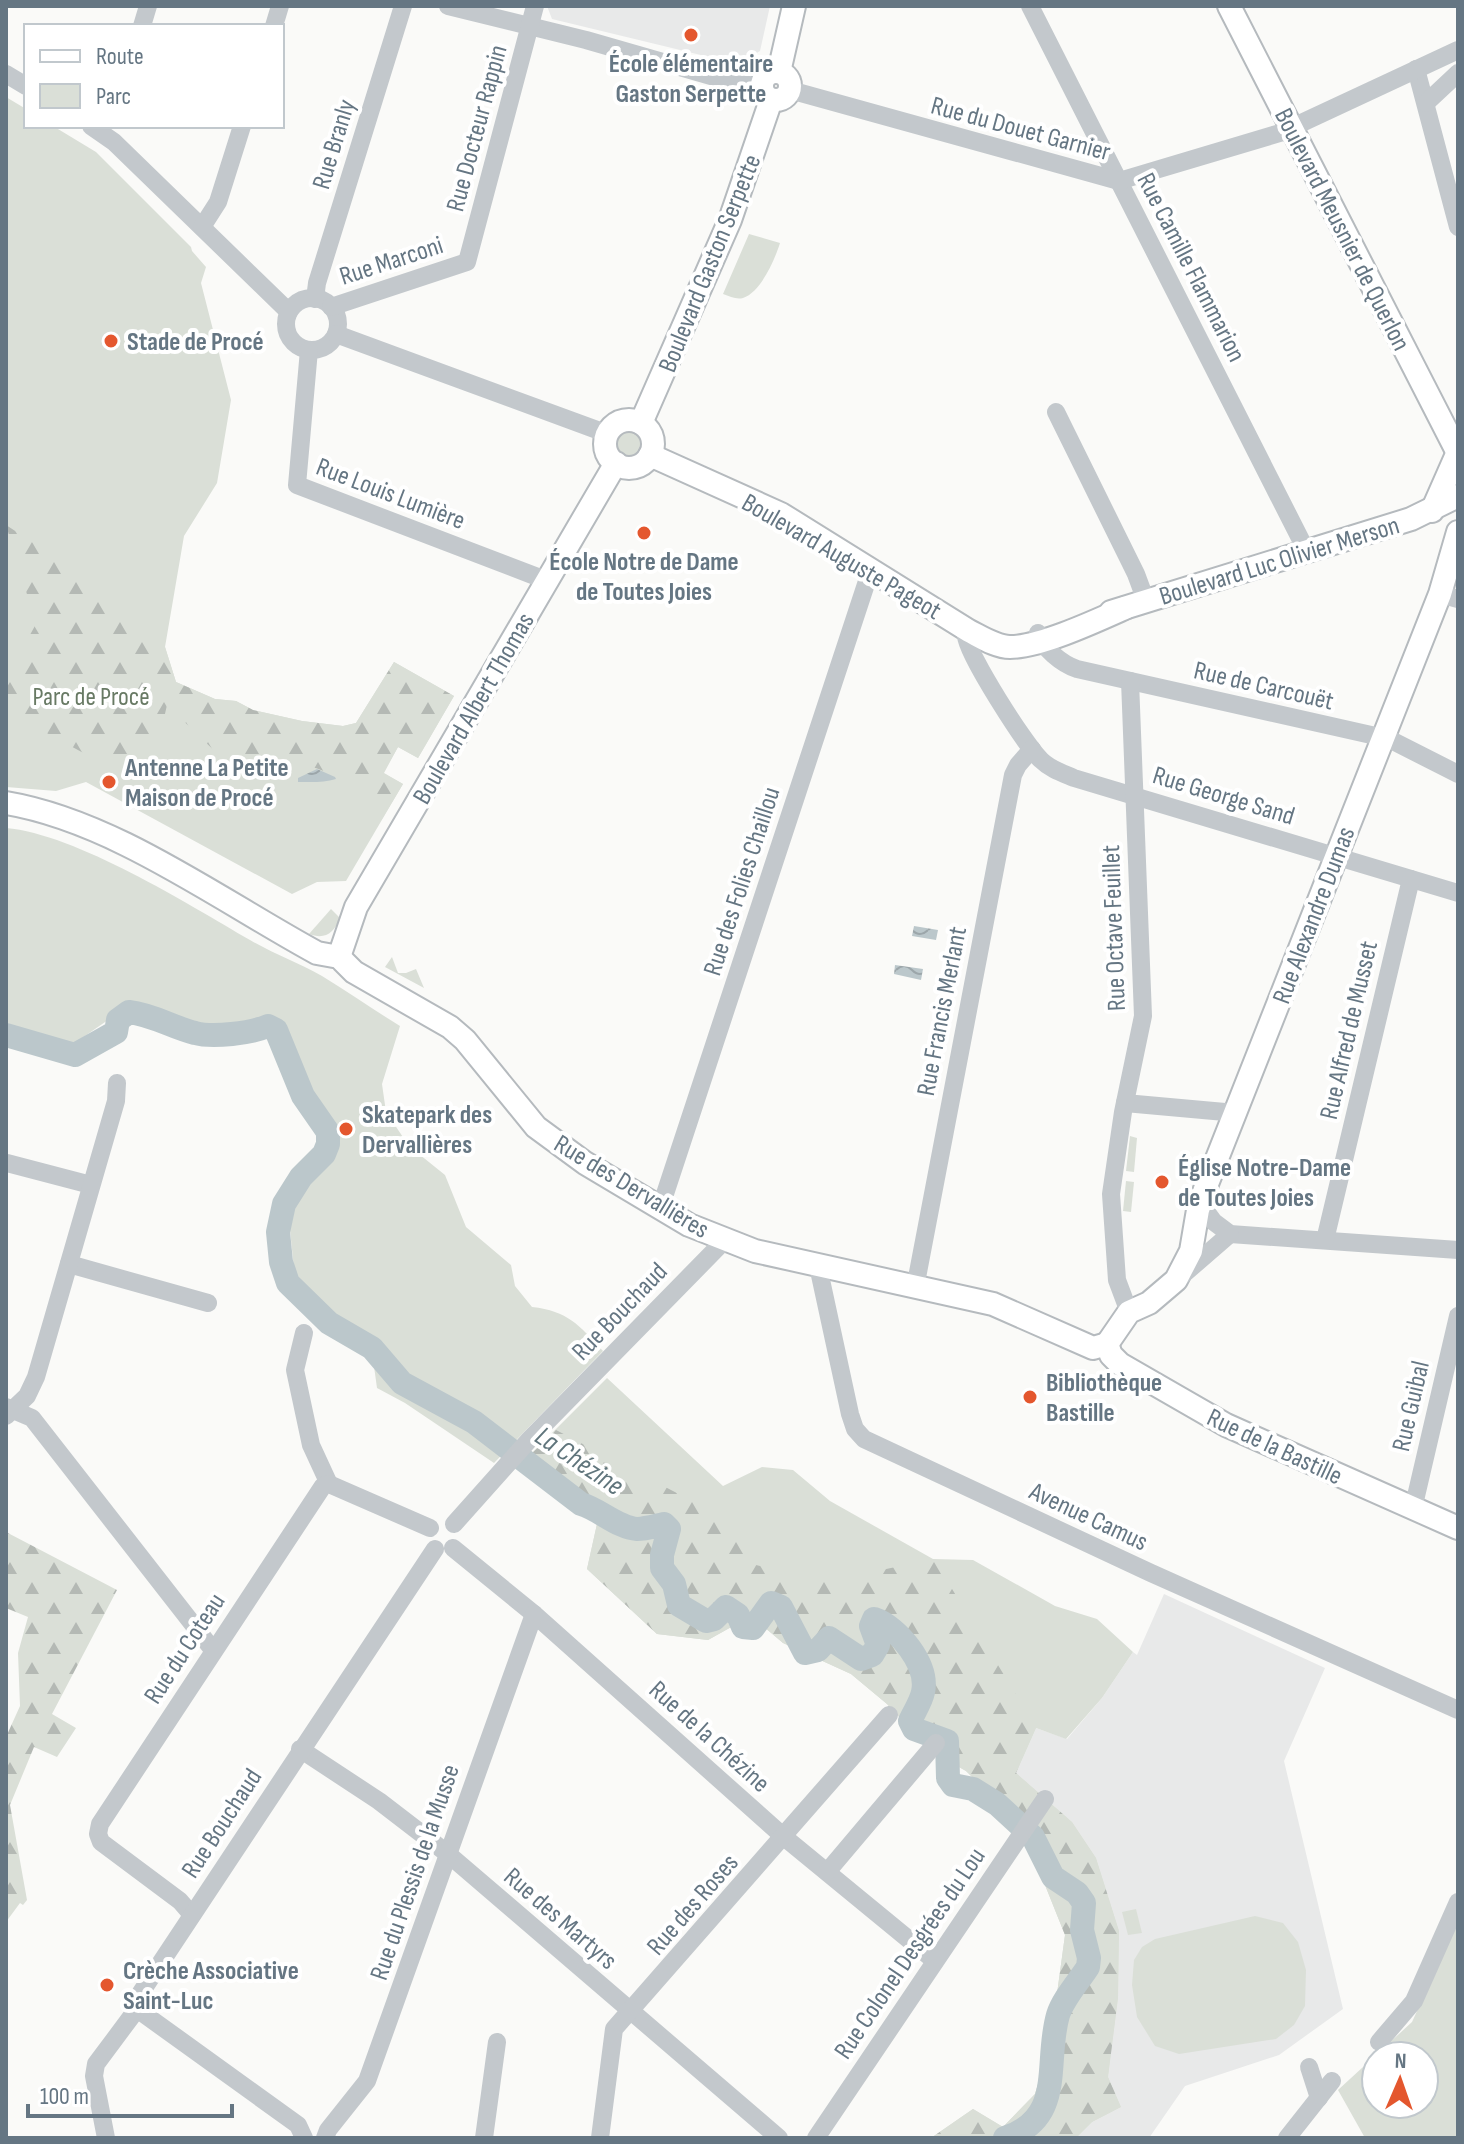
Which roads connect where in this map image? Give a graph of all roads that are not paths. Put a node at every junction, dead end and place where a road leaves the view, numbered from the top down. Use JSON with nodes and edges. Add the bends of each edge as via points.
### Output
{"nodes":[{"id":1,"x":403,"y":6,"type":"edge"},
{"id":2,"x":448,"y":6,"type":"edge"},
{"id":3,"x":535,"y":6,"type":"edge"},
{"id":4,"x":794,"y":6,"type":"edge"},
{"id":5,"x":1030,"y":6,"type":"edge"},
{"id":6,"x":1229,"y":6,"type":"edge"},
{"id":7,"x":530,"y":26,"type":"junction"},
{"id":8,"x":1458,"y":50,"type":"edge"},
{"id":9,"x":1416,"y":69,"type":"junction"},
{"id":10,"x":1458,"y":73,"type":"edge"},
{"id":11,"x":6,"y":74,"type":"edge"},
{"id":12,"x":24,"y":85,"type":"edge"},
{"id":13,"x":775,"y":87,"type":"junction"},
{"id":14,"x":1426,"y":103,"type":"junction"},
{"id":15,"x":99,"y":128,"type":"edge"},
{"id":16,"x":241,"y":128,"type":"edge"},
{"id":17,"x":1291,"y":128,"type":"junction"},
{"id":18,"x":1119,"y":181,"type":"junction"},
{"id":19,"x":202,"y":227,"type":"junction"},
{"id":20,"x":1458,"y":227,"type":"edge"},
{"id":21,"x":467,"y":262,"type":"joint"},
{"id":22,"x":323,"y":303,"type":"junction"},
{"id":23,"x":289,"y":312,"type":"junction"},
{"id":24,"x":336,"y":334,"type":"junction"},
{"id":25,"x":309,"y":350,"type":"junction"},
{"id":26,"x":1056,"y":412,"type":"dead end"},
{"id":27,"x":641,"y":423,"type":"junction"},
{"id":28,"x":608,"y":434,"type":"junction"},
{"id":29,"x":1458,"y":453,"type":"edge"},
{"id":30,"x":650,"y":455,"type":"junction"},
{"id":31,"x":616,"y":463,"type":"junction"},
{"id":32,"x":1458,"y":496,"type":"edge"},
{"id":33,"x":1432,"y":511,"type":"junction"},
{"id":34,"x":1458,"y":520,"type":"edge"},
{"id":35,"x":1455,"y":541,"type":"edge"},
{"id":36,"x":1307,"y":552,"type":"junction"},
{"id":37,"x":871,"y":569,"type":"junction"},
{"id":38,"x":548,"y":581,"type":"junction"},
{"id":39,"x":1449,"y":597,"type":"edge"},
{"id":40,"x":1135,"y":605,"type":"junction"},
{"id":41,"x":969,"y":631,"type":"junction"},
{"id":42,"x":1047,"y":638,"type":"junction"},
{"id":43,"x":1000,"y":649,"type":"junction"},
{"id":44,"x":1130,"y":681,"type":"junction"},
{"id":45,"x":1005,"y":707,"type":"junction"},
{"id":46,"x":1383,"y":738,"type":"junction"},
{"id":47,"x":1032,"y":749,"type":"junction"},
{"id":48,"x":1458,"y":774,"type":"edge"},
{"id":49,"x":1135,"y":796,"type":"junction"},
{"id":50,"x":6,"y":803,"type":"edge"},
{"id":51,"x":1336,"y":855,"type":"junction"},
{"id":52,"x":1411,"y":879,"type":"junction"},
{"id":53,"x":1458,"y":893,"type":"edge"},
{"id":54,"x":339,"y":957,"type":"junction"},
{"id":55,"x":117,"y":1083,"type":"dead end"},
{"id":56,"x":1125,"y":1103,"type":"junction"},
{"id":57,"x":1236,"y":1113,"type":"junction"},
{"id":58,"x":7,"y":1163,"type":"edge"},
{"id":59,"x":91,"y":1185,"type":"junction"},
{"id":60,"x":1200,"y":1203,"type":"junction"},
{"id":61,"x":660,"y":1209,"type":"junction"},
{"id":62,"x":1230,"y":1234,"type":"junction"},
{"id":63,"x":1325,"y":1240,"type":"junction"},
{"id":64,"x":724,"y":1241,"type":"junction"},
{"id":65,"x":1458,"y":1250,"type":"edge"},
{"id":66,"x":69,"y":1264,"type":"junction"},
{"id":67,"x":818,"y":1266,"type":"junction"},
{"id":68,"x":1176,"y":1280,"type":"junction"},
{"id":69,"x":915,"y":1288,"type":"junction"},
{"id":70,"x":208,"y":1303,"type":"dead end"},
{"id":71,"x":1129,"y":1312,"type":"junction"},
{"id":72,"x":1458,"y":1316,"type":"edge"},
{"id":73,"x":304,"y":1333,"type":"dead end"},
{"id":74,"x":1107,"y":1344,"type":"junction"},
{"id":75,"x":9,"y":1411,"type":"edge"},
{"id":76,"x":329,"y":1484,"type":"junction"},
{"id":77,"x":1413,"y":1509,"type":"junction"},
{"id":78,"x":454,"y":1524,"type":"junction"},
{"id":79,"x":430,"y":1528,"type":"junction"},
{"id":80,"x":1458,"y":1528,"type":"edge"},
{"id":81,"x":444,"y":1549,"type":"junction"},
{"id":82,"x":534,"y":1614,"type":"junction"},
{"id":83,"x":213,"y":1650,"type":"junction"},
{"id":84,"x":1458,"y":1710,"type":"edge"},
{"id":85,"x":889,"y":1715,"type":"dead end"},
{"id":86,"x":936,"y":1743,"type":"dead end"},
{"id":87,"x":300,"y":1749,"type":"junction"},
{"id":88,"x":1043,"y":1802,"type":"dead end"},
{"id":89,"x":784,"y":1837,"type":"junction"},
{"id":90,"x":448,"y":1854,"type":"junction"},
{"id":91,"x":827,"y":1872,"type":"junction"},
{"id":92,"x":1458,"y":1902,"type":"edge"},
{"id":93,"x":192,"y":1915,"type":"junction"},
{"id":94,"x":935,"y":1961,"type":"junction"},
{"id":95,"x":137,"y":2009,"type":"junction"},
{"id":96,"x":631,"y":2012,"type":"junction"},
{"id":97,"x":1381,"y":2040,"type":"edge"},
{"id":98,"x":497,"y":2042,"type":"dead end"},
{"id":99,"x":1309,"y":2067,"type":"dead end"},
{"id":100,"x":1332,"y":2081,"type":"dead end"},
{"id":101,"x":1319,"y":2098,"type":"junction"},
{"id":102,"x":106,"y":2138,"type":"edge"},
{"id":103,"x":304,"y":2138,"type":"edge"},
{"id":104,"x":325,"y":2138,"type":"edge"},
{"id":105,"x":484,"y":2138,"type":"edge"},
{"id":106,"x":600,"y":2138,"type":"edge"},
{"id":107,"x":779,"y":2138,"type":"edge"},
{"id":108,"x":816,"y":2138,"type":"edge"},
{"id":109,"x":1287,"y":2138,"type":"edge"}],
"edges":[{"from":1,"to":22,"type":"street","name":"Rue Branly","via":[[317,283]]},
{"from":2,"to":7,"type":"street","name":"Rue du Douet Garnier"},
{"from":3,"to":7,"type":"street","name":"Rue Docteur Rappin"},
{"from":4,"to":13,"type":"main road","name":"Boulevard Gaston Serpette"},
{"from":5,"to":18,"type":"street","name":"Rue Camille Flammarion"},
{"from":6,"to":17,"type":"main road","name":"Boulevard Meusnier de Querlon"},
{"from":7,"to":13,"type":"street","name":"Rue du Douet Garnier","via":[[732,82]]},
{"from":7,"to":21,"type":"street","name":"Rue Docteur Rappin"},
{"from":8,"to":9,"type":"street","name":"Rue du Douet Garnier"},
{"from":9,"to":14,"type":"street"},
{"from":9,"to":17,"type":"street","name":"Rue du Douet Garnier"},
{"from":10,"to":14,"type":"street"},
{"from":11,"to":12,"type":"street"},
{"from":13,"to":18,"type":"street","name":"Rue du Douet Garnier"},
{"from":13,"to":27,"type":"main road","name":"Boulevard Gaston Serpette","via":[[730,220]]},
{"from":14,"to":20,"type":"street"},
{"from":15,"to":19,"type":"street"},
{"from":16,"to":19,"type":"street","via":[[218,202]]},
{"from":17,"to":18,"type":"street","name":"Rue du Douet Garnier"},
{"from":17,"to":29,"type":"main road","name":"Boulevard Meusnier de Querlon"},
{"from":18,"to":36,"type":"street","name":"Rue Camille Flammarion"},
{"from":19,"to":23,"type":"street"},
{"from":21,"to":22,"type":"street","name":"Rue Marconi"},
{"from":22,"to":23,"type":"street","via":[[297,303]]},
{"from":22,"to":24,"type":"street","via":[[338,322]]},
{"from":23,"to":25,"type":"street","via":[[290,338]]},
{"from":24,"to":25,"type":"street","via":[[324,347]]},
{"from":24,"to":28,"type":"street"},
{"from":25,"to":38,"type":"street","name":"Rue Louis Lumière","via":[[297,485]]},
{"from":26,"to":40,"type":"street","via":[[1136,574]]},
{"from":27,"to":28,"type":"main road","via":[[622,421]]},
{"from":27,"to":30,"type":"main road","via":[[652,436]]},
{"from":28,"to":31,"type":"main road","via":[[606,450]]},
{"from":29,"to":33,"type":"main road"},
{"from":30,"to":31,"type":"main road","via":[[635,467]]},
{"from":30,"to":37,"type":"main road","name":"Boulevard Auguste Pageot","via":[[781,514]]},
{"from":31,"to":38,"type":"main road","name":"Boulevard Albert Thomas"},
{"from":32,"to":33,"type":"main road","name":"Boulevard Luc Olivier Merson"},
{"from":33,"to":34,"type":"main road"},
{"from":33,"to":36,"type":"main road","name":"Boulevard Luc Olivier Merson"},
{"from":35,"to":39,"type":"main road","name":"Rue Alexandre Dumas"},
{"from":36,"to":40,"type":"main road","name":"Boulevard Luc Olivier Merson"},
{"from":37,"to":41,"type":"main road","name":"Boulevard Auguste Pageot"},
{"from":37,"to":61,"type":"street","name":"Rue des Folies Chaillou"},
{"from":38,"to":54,"type":"main road","name":"Boulevard Albert Thomas","via":[[356,907]]},
{"from":39,"to":46,"type":"main road","name":"Rue Alexandre Dumas"},
{"from":40,"to":42,"type":"main road","name":"Boulevard Luc Olivier Merson"},
{"from":41,"to":43,"type":"main road","name":"Boulevard Auguste Pageot"},
{"from":41,"to":45,"type":"street","name":"Rue George Sand","via":[[970,653]]},
{"from":42,"to":43,"type":"main road","name":"Boulevard Luc Olivier Merson"},
{"from":42,"to":44,"type":"street","name":"Rue de Carcouët","via":[[1067,665]]},
{"from":43,"to":45,"type":"street","name":"Rue George Sand","via":[[991,660],[991,675]]},
{"from":44,"to":46,"type":"street","name":"Rue de Carcouët"},
{"from":44,"to":49,"type":"street","name":"Rue Octave Feuillet"},
{"from":45,"to":47,"type":"street","name":"Rue George Sand"},
{"from":46,"to":48,"type":"street","name":"Rue de Carcouët"},
{"from":46,"to":51,"type":"main road","name":"Rue Alexandre Dumas"},
{"from":47,"to":49,"type":"street","name":"Rue George Sand","via":[[1062,773]]},
{"from":47,"to":69,"type":"street","name":"Rue Francis Merlant","via":[[1013,775]]},
{"from":49,"to":51,"type":"street","name":"Rue George Sand"},
{"from":49,"to":56,"type":"street","name":"Rue Octave Feuillet","via":[[1144,1004]]},
{"from":50,"to":54,"type":"main road","name":"Rue des Dervallières","via":[[106,834],[317,953]]},
{"from":51,"to":52,"type":"street","name":"Rue George Sand"},
{"from":51,"to":57,"type":"main road","name":"Rue Alexandre Dumas"},
{"from":52,"to":53,"type":"street","name":"Rue George Sand"},
{"from":52,"to":63,"type":"street","name":"Rue Alfred de Musset"},
{"from":54,"to":61,"type":"main road","name":"Rue des Dervallières","via":[[354,972],[450,1027],[536,1127]]},
{"from":55,"to":59,"type":"street"},
{"from":56,"to":57,"type":"street"},
{"from":56,"to":71,"type":"street","name":"Rue Octave Feuillet","via":[[1111,1207],[1117,1280]]},
{"from":57,"to":60,"type":"main road","name":"Rue Alexandre Dumas"},
{"from":58,"to":59,"type":"street"},
{"from":59,"to":66,"type":"street"},
{"from":60,"to":62,"type":"street"},
{"from":60,"to":68,"type":"main road","name":"Rue Alexandre Dumas","via":[[1191,1251]]},
{"from":61,"to":64,"type":"main road","name":"Rue des Dervallières"},
{"from":62,"to":63,"type":"street"},
{"from":62,"to":68,"type":"street","name":"Rue Alexandre Dumas"},
{"from":63,"to":65,"type":"street"},
{"from":64,"to":67,"type":"main road","name":"Rue des Dervallières"},
{"from":64,"to":78,"type":"street","name":"Rue Bouchaud"},
{"from":66,"to":70,"type":"street"},
{"from":66,"to":75,"type":"street","via":[[36,1377],[27,1396]]},
{"from":67,"to":69,"type":"main road","name":"Rue des Dervallières"},
{"from":67,"to":84,"type":"street","name":"Avenue Camus","via":[[850,1414],[864,1439]]},
{"from":68,"to":71,"type":"main road","name":"Rue Alexandre Dumas"},
{"from":69,"to":74,"type":"main road","name":"Rue des Dervallières","via":[[993,1304],[1093,1348]]},
{"from":71,"to":74,"type":"main road","name":"Rue Alexandre Dumas"},
{"from":72,"to":77,"type":"street","name":"Rue Guibal"},
{"from":73,"to":76,"type":"street","via":[[295,1370],[311,1445]]},
{"from":74,"to":77,"type":"main road","name":"Rue de la Bastille","via":[[1120,1364],[1206,1416]]},
{"from":75,"to":83,"type":"street","via":[[32,1418]]},
{"from":76,"to":79,"type":"street"},
{"from":76,"to":83,"type":"street","name":"Rue du Coteau","via":[[317,1493]]},
{"from":77,"to":80,"type":"main road","name":"Rue de la Bastille"},
{"from":78,"to":79,"type":"street","via":[[440,1520]]},
{"from":78,"to":81,"type":"street","via":[[460,1537]]},
{"from":79,"to":81,"type":"street","via":[[429,1540]]},
{"from":81,"to":82,"type":"street","name":"Rue de la Chézine"},
{"from":81,"to":87,"type":"street","name":"Rue Bouchaud"},
{"from":82,"to":89,"type":"street","name":"Rue de la Chézine"},
{"from":82,"to":90,"type":"street","name":"Rue du Plessis de la Musse"},
{"from":83,"to":93,"type":"street","name":"Rue du Coteau","via":[[98,1834],[101,1842]]},
{"from":85,"to":89,"type":"street","name":"Rue des Roses"},
{"from":86,"to":91,"type":"street"},
{"from":87,"to":90,"type":"street","name":"Rue des Martyrs"},
{"from":87,"to":93,"type":"street","name":"Rue Bouchaud"},
{"from":88,"to":94,"type":"street","name":"Rue Colonel Desgrées du Lou"},
{"from":89,"to":91,"type":"street","name":"Rue de la Chézine"},
{"from":89,"to":96,"type":"street","name":"Rue des Roses"},
{"from":90,"to":96,"type":"street","name":"Rue des Martyrs"},
{"from":90,"to":104,"type":"street","name":"Rue du Plessis de la Musse","via":[[367,2081]]},
{"from":91,"to":94,"type":"street","name":"Rue de la Chézine"},
{"from":92,"to":97,"type":"street","via":[[1414,2001]]},
{"from":93,"to":95,"type":"street","name":"Rue Bouchaud","via":[[138,1997]]},
{"from":94,"to":108,"type":"street","name":"Rue Colonel Desgrées du Lou"},
{"from":95,"to":102,"type":"street","name":"Rue Bouchaud","via":[[96,2064]]},
{"from":95,"to":103,"type":"street","via":[[298,2125]]},
{"from":96,"to":106,"type":"street","name":"Rue des Roses","via":[[614,2029]]},
{"from":96,"to":107,"type":"street","name":"Rue des Martyrs"},
{"from":98,"to":105,"type":"street"},
{"from":99,"to":101,"type":"street"},
{"from":100,"to":101,"type":"street"},
{"from":101,"to":109,"type":"street"}]}
